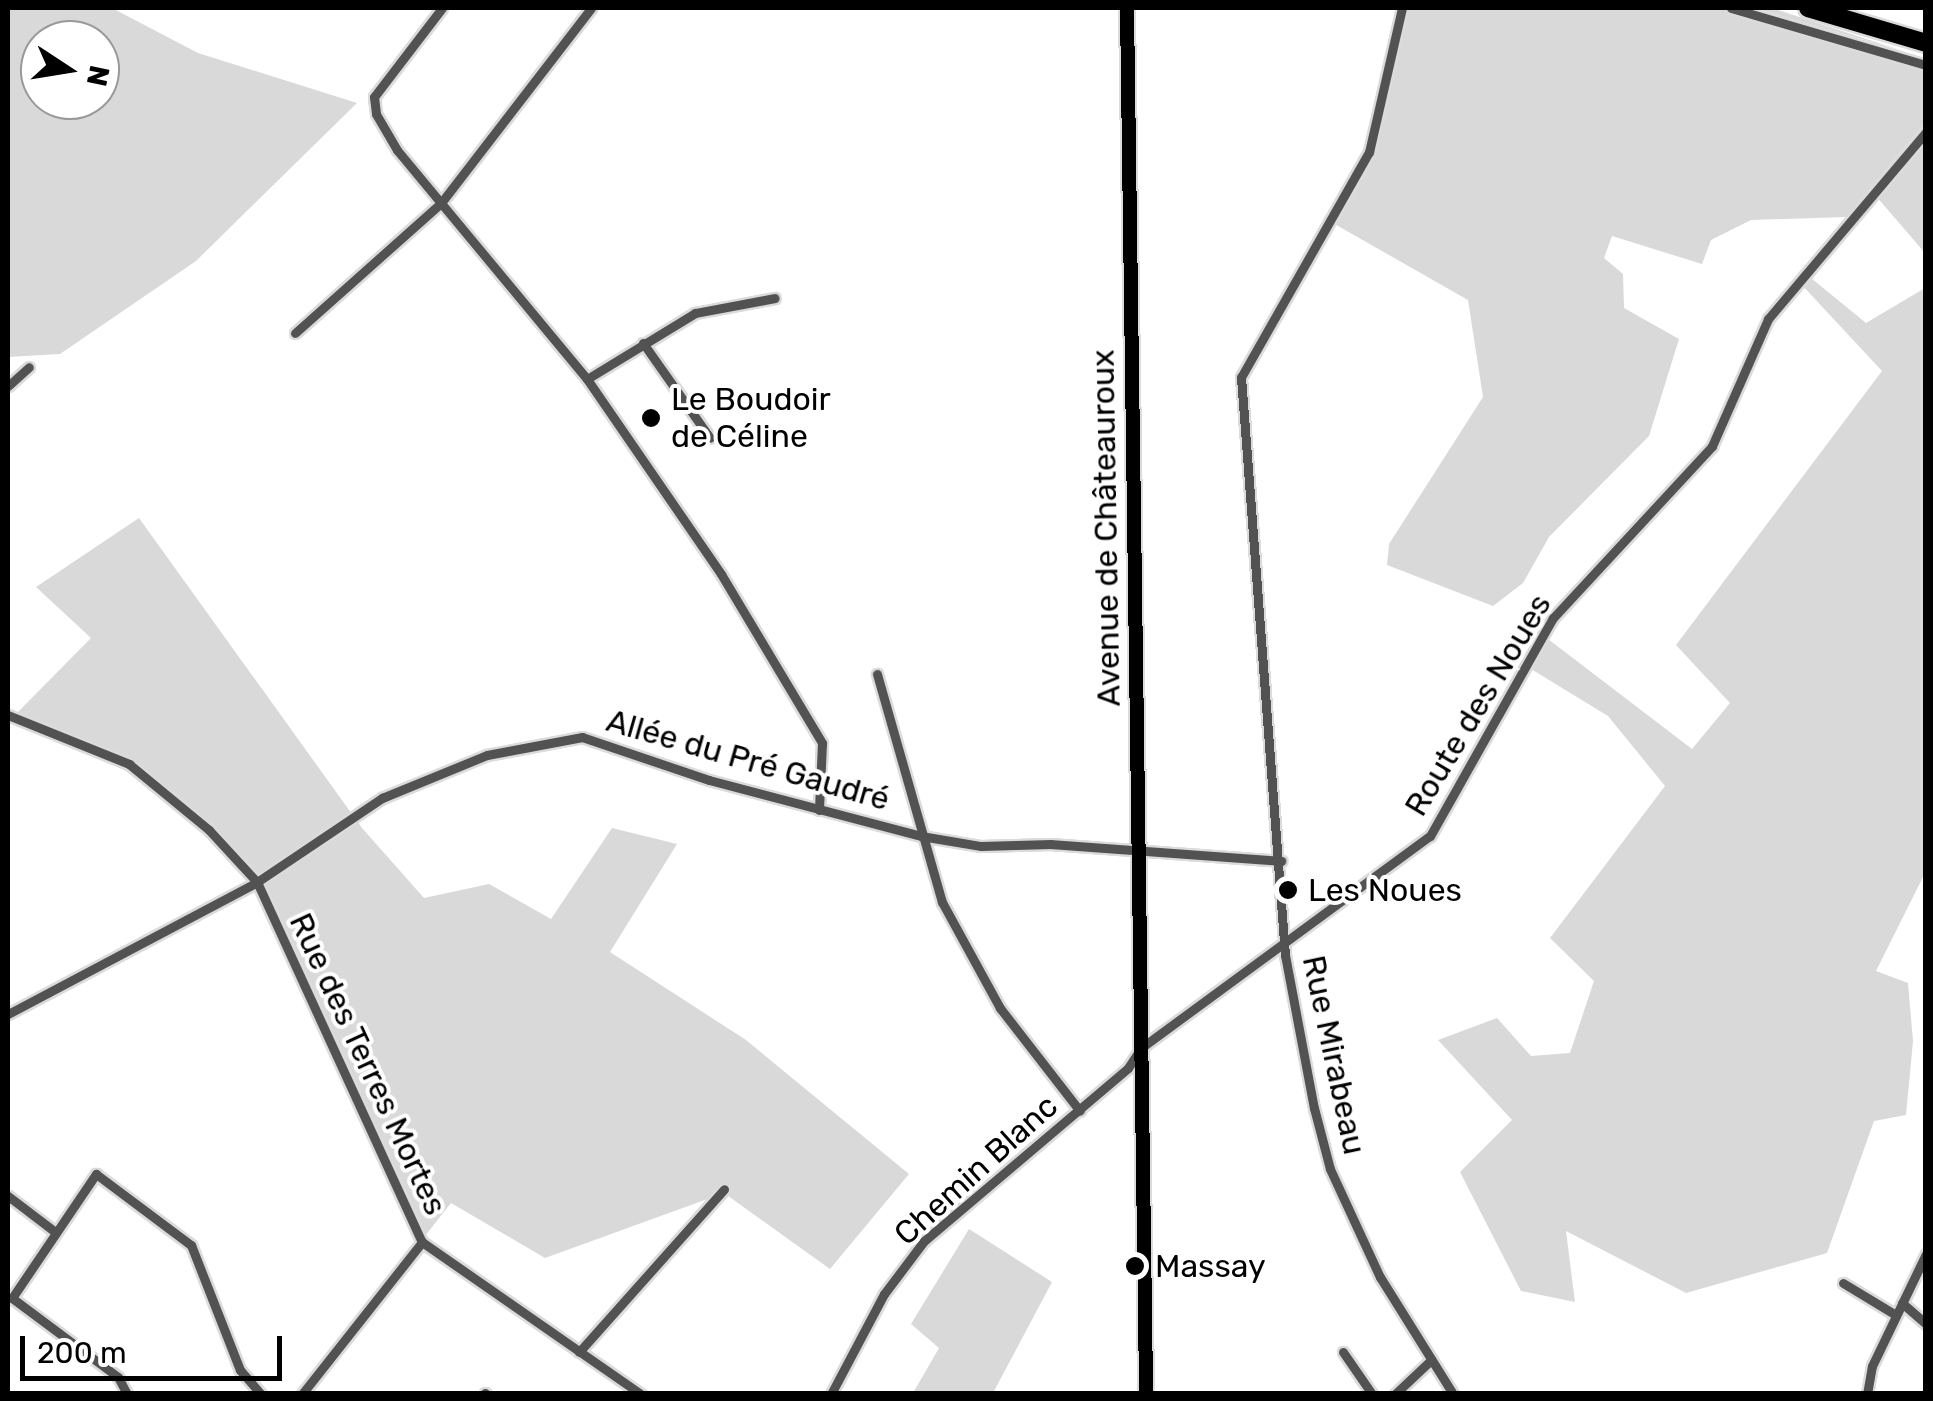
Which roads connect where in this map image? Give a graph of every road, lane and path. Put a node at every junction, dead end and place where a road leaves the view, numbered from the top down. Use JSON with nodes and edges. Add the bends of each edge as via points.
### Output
{"nodes":[{"id":1,"x":442,"y":8,"type":"edge"},
{"id":2,"x":591,"y":8,"type":"edge"},
{"id":3,"x":1127,"y":8,"type":"edge"},
{"id":4,"x":1402,"y":8,"type":"edge"},
{"id":5,"x":1731,"y":8,"type":"edge"},
{"id":6,"x":1808,"y":8,"type":"edge"},
{"id":7,"x":1849,"y":8,"type":"edge"},
{"id":8,"x":1926,"y":31,"type":"edge"},
{"id":9,"x":1926,"y":43,"type":"edge"},
{"id":10,"x":1926,"y":65,"type":"edge"},
{"id":11,"x":1926,"y":132,"type":"edge"},
{"id":12,"x":441,"y":203,"type":"junction"},
{"id":13,"x":775,"y":298,"type":"dead end"},
{"id":14,"x":295,"y":333,"type":"dead end"},
{"id":15,"x":643,"y":343,"type":"junction"},
{"id":16,"x":29,"y":367,"type":"dead end"},
{"id":17,"x":588,"y":379,"type":"junction"},
{"id":18,"x":8,"y":386,"type":"edge"},
{"id":19,"x":710,"y":438,"type":"dead end"},
{"id":20,"x":877,"y":674,"type":"dead end"},
{"id":21,"x":8,"y":715,"type":"edge"},
{"id":22,"x":818,"y":810,"type":"junction"},
{"id":23,"x":921,"y":836,"type":"junction"},
{"id":24,"x":1138,"y":849,"type":"junction"},
{"id":25,"x":1281,"y":861,"type":"junction"},
{"id":26,"x":257,"y":882,"type":"junction"},
{"id":27,"x":1287,"y":936,"type":"junction"},
{"id":28,"x":8,"y":1014,"type":"edge"},
{"id":29,"x":1141,"y":1048,"type":"junction"},
{"id":30,"x":1080,"y":1111,"type":"junction"},
{"id":31,"x":724,"y":1188,"type":"dead end"},
{"id":32,"x":8,"y":1196,"type":"edge"},
{"id":33,"x":54,"y":1231,"type":"junction"},
{"id":34,"x":422,"y":1242,"type":"junction"},
{"id":35,"x":1926,"y":1254,"type":"edge"},
{"id":36,"x":1843,"y":1283,"type":"dead end"},
{"id":37,"x":10,"y":1300,"type":"edge"},
{"id":38,"x":1902,"y":1303,"type":"junction"},
{"id":39,"x":1896,"y":1315,"type":"junction"},
{"id":40,"x":1926,"y":1324,"type":"edge"},
{"id":41,"x":578,"y":1352,"type":"junction"},
{"id":42,"x":1343,"y":1352,"type":"dead end"},
{"id":43,"x":1431,"y":1360,"type":"junction"},
{"id":44,"x":127,"y":1394,"type":"edge"},
{"id":45,"x":261,"y":1394,"type":"edge"},
{"id":46,"x":302,"y":1394,"type":"edge"},
{"id":47,"x":641,"y":1394,"type":"edge"},
{"id":48,"x":831,"y":1394,"type":"edge"},
{"id":49,"x":1146,"y":1394,"type":"edge"},
{"id":50,"x":1372,"y":1394,"type":"edge"},
{"id":51,"x":1395,"y":1394,"type":"edge"},
{"id":52,"x":1453,"y":1394,"type":"edge"},
{"id":53,"x":1868,"y":1394,"type":"edge"}],
"edges":[{"from":1,"to":12,"type":"street","via":[[374,97],[397,150]]},
{"from":2,"to":12,"type":"street"},
{"from":3,"to":24,"type":"main road","name":"Avenue de Châteauroux"},
{"from":4,"to":25,"type":"street","name":"Rue Mirabeau","via":[[1370,152],[1241,378]]},
{"from":5,"to":10,"type":"street"},
{"from":6,"to":9,"type":"highway"},
{"from":7,"to":8,"type":"highway"},
{"from":11,"to":27,"type":"street","name":"Route des Noues","via":[[1768,319],[1712,446],[1553,618],[1430,836]]},
{"from":12,"to":14,"type":"street"},
{"from":12,"to":17,"type":"street"},
{"from":13,"to":15,"type":"street","via":[[695,313]]},
{"from":15,"to":17,"type":"street"},
{"from":15,"to":19,"type":"street"},
{"from":16,"to":18,"type":"street"},
{"from":17,"to":22,"type":"street","via":[[722,574],[822,743]]},
{"from":20,"to":23,"type":"street","via":[[902,744]]},
{"from":21,"to":26,"type":"street","name":"Rue des Terres Mortes","via":[[129,764],[194,817]]},
{"from":22,"to":23,"type":"street","name":"Allée du Pré Gaudré"},
{"from":22,"to":26,"type":"street","name":"Allée du Pré Gaudré","via":[[582,738],[487,755],[382,798]]},
{"from":23,"to":24,"type":"street","name":"Allée du Pré Gaudré","via":[[981,846]]},
{"from":23,"to":30,"type":"street","via":[[942,902],[978,976]]},
{"from":24,"to":25,"type":"street","name":"Allée du Pré Gaudré"},
{"from":24,"to":29,"type":"main road","name":"Avenue de Châteauroux"},
{"from":25,"to":27,"type":"street","name":"Rue Mirabeau"},
{"from":26,"to":28,"type":"street","name":"Allée du Pré Gaudré"},
{"from":26,"to":34,"type":"street","name":"Rue des Terres Mortes"},
{"from":27,"to":29,"type":"street","name":"Route des Noues"},
{"from":27,"to":43,"type":"street","name":"Rue Mirabeau","via":[[1330,1168],[1380,1276]]},
{"from":29,"to":30,"type":"street","name":"Chemin Blanc"},
{"from":29,"to":49,"type":"main road","name":"Avenue de Châteauroux"},
{"from":30,"to":48,"type":"street","name":"Chemin Blanc","via":[[924,1242],[884,1294]]},
{"from":31,"to":41,"type":"street"},
{"from":32,"to":33,"type":"street"},
{"from":33,"to":37,"type":"street"},
{"from":33,"to":45,"type":"street","via":[[96,1174],[175,1231],[190,1246],[240,1370]]},
{"from":34,"to":41,"type":"street","name":"Rue des Terres Mortes"},
{"from":34,"to":46,"type":"street"},
{"from":35,"to":38,"type":"street"},
{"from":36,"to":39,"type":"street"},
{"from":37,"to":44,"type":"street","via":[[118,1377]]},
{"from":38,"to":39,"type":"street"},
{"from":38,"to":40,"type":"street"},
{"from":39,"to":53,"type":"street","via":[[1872,1366]]},
{"from":41,"to":47,"type":"street","name":"Rue des Terres Mortes"},
{"from":42,"to":50,"type":"street"},
{"from":43,"to":51,"type":"street"},
{"from":43,"to":52,"type":"street","name":"Rue Mirabeau"}]}
